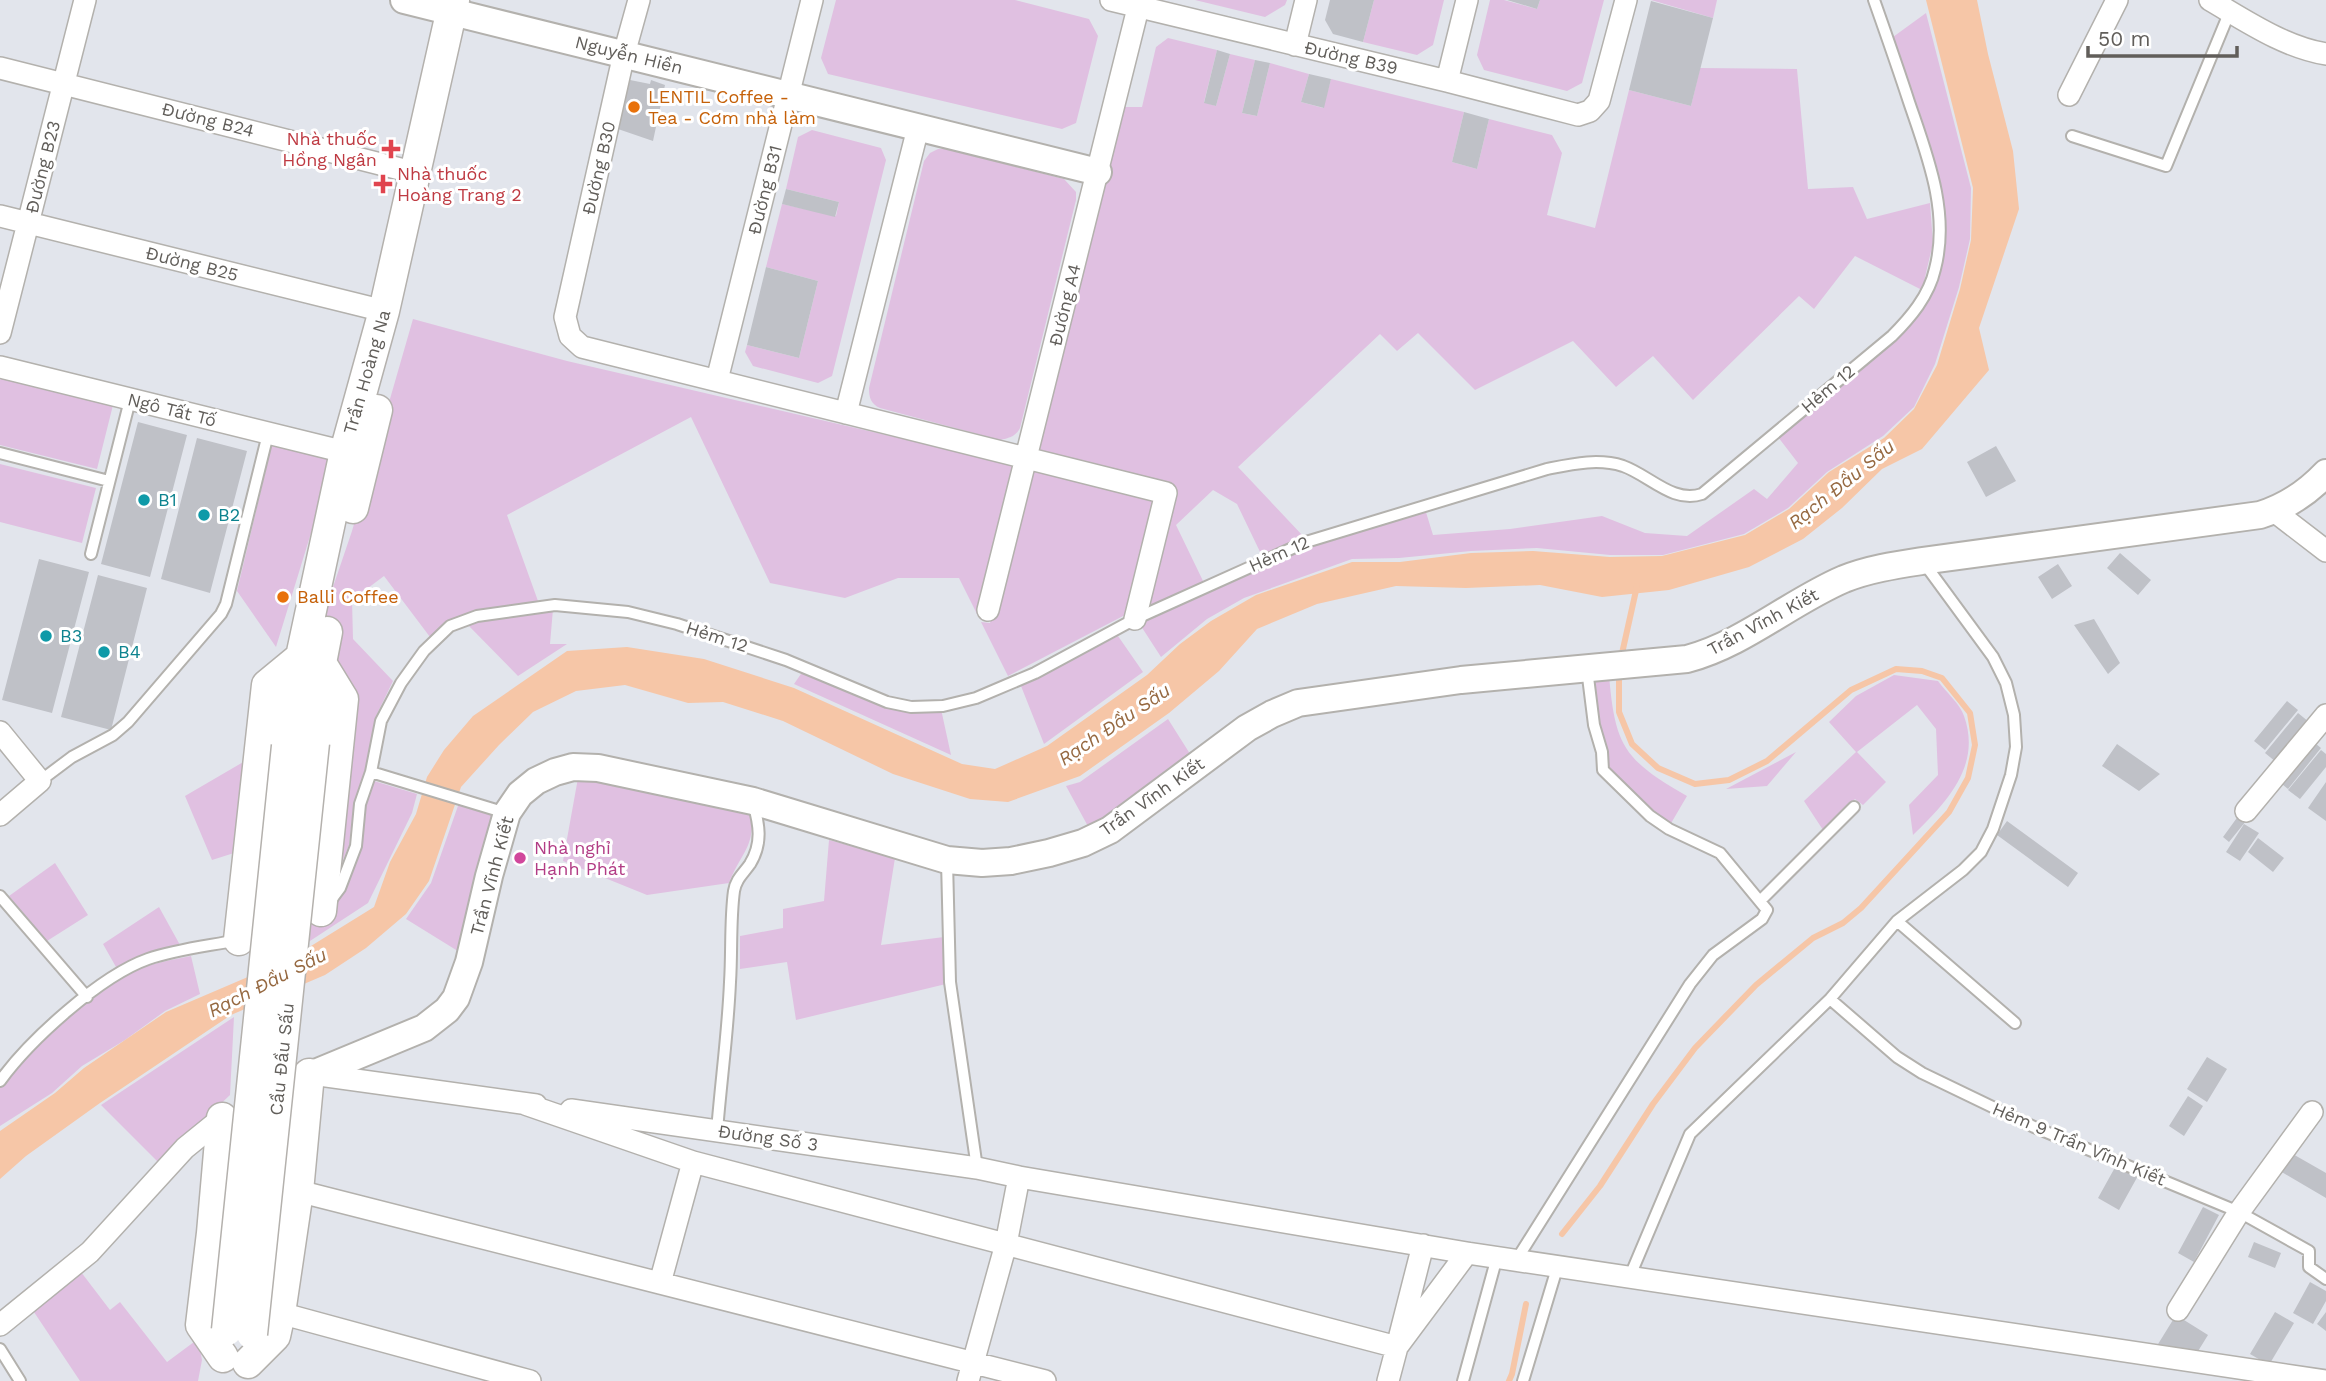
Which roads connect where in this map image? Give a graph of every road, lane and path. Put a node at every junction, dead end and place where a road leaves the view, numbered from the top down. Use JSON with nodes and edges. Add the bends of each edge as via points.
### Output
{"nodes":[{"id":1,"x":85,"y":0,"type":"edge"},
{"id":2,"x":404,"y":0,"type":"edge"},
{"id":3,"x":639,"y":0,"type":"edge"},
{"id":4,"x":812,"y":0,"type":"edge"},
{"id":5,"x":1111,"y":0,"type":"edge"},
{"id":6,"x":1306,"y":0,"type":"edge"},
{"id":7,"x":1466,"y":0,"type":"edge"},
{"id":8,"x":1626,"y":0,"type":"edge"},
{"id":9,"x":1874,"y":0,"type":"edge"},
{"id":10,"x":2117,"y":0,"type":"edge"},
{"id":11,"x":2210,"y":0,"type":"edge"},
{"id":12,"x":1140,"y":3,"type":"edge"},
{"id":13,"x":461,"y":7,"type":"edge"},
{"id":14,"x":2230,"y":11,"type":"junction"},
{"id":15,"x":1295,"y":45,"type":"junction"},
{"id":16,"x":624,"y":54,"type":"junction"},
{"id":17,"x":2326,"y":54,"type":"edge"},
{"id":18,"x":0,"y":68,"type":"edge"},
{"id":19,"x":1447,"y":81,"type":"junction"},
{"id":20,"x":64,"y":83,"type":"junction"},
{"id":21,"x":788,"y":95,"type":"junction"},
{"id":22,"x":2069,"y":95,"type":"dead end"},
{"id":23,"x":918,"y":128,"type":"junction"},
{"id":24,"x":2072,"y":136,"type":"dead end"},
{"id":25,"x":1098,"y":172,"type":"junction"},
{"id":26,"x":416,"y":173,"type":"junction"},
{"id":27,"x":0,"y":216,"type":"edge"},
{"id":28,"x":29,"y":223,"type":"junction"},
{"id":29,"x":384,"y":311,"type":"junction"},
{"id":30,"x":0,"y":333,"type":"edge"},
{"id":31,"x":0,"y":367,"type":"edge"},
{"id":32,"x":717,"y":380,"type":"junction"},
{"id":33,"x":130,"y":400,"type":"junction"},
{"id":34,"x":846,"y":413,"type":"junction"},
{"id":35,"x":268,"y":434,"type":"junction"},
{"id":36,"x":345,"y":452,"type":"junction"},
{"id":37,"x":0,"y":453,"type":"edge"},
{"id":38,"x":1026,"y":458,"type":"junction"},
{"id":39,"x":2326,"y":474,"type":"edge"},
{"id":40,"x":109,"y":481,"type":"junction"},
{"id":41,"x":2274,"y":511,"type":"junction"},
{"id":42,"x":2326,"y":551,"type":"edge"},
{"id":43,"x":91,"y":554,"type":"dead end"},
{"id":44,"x":1923,"y":561,"type":"junction"},
{"id":45,"x":988,"y":610,"type":"dead end"},
{"id":46,"x":1135,"y":619,"type":"junction"},
{"id":47,"x":311,"y":660,"type":"junction"},
{"id":48,"x":1595,"y":666,"type":"junction"},
{"id":49,"x":2326,"y":715,"type":"edge"},
{"id":50,"x":0,"y":732,"type":"edge"},
{"id":51,"x":300,"y":744,"type":"joint"},
{"id":52,"x":371,"y":772,"type":"junction"},
{"id":53,"x":40,"y":781,"type":"junction"},
{"id":54,"x":752,"y":801,"type":"junction"},
{"id":55,"x":1854,"y":807,"type":"dead end"},
{"id":56,"x":2246,"y":811,"type":"dead end"},
{"id":57,"x":507,"y":813,"type":"junction"},
{"id":58,"x":0,"y":815,"type":"edge"},
{"id":59,"x":947,"y":860,"type":"junction"},
{"id":60,"x":0,"y":896,"type":"edge"},
{"id":61,"x":1760,"y":901,"type":"junction"},
{"id":62,"x":321,"y":911,"type":"junction"},
{"id":63,"x":1897,"y":922,"type":"junction"},
{"id":64,"x":248,"y":938,"type":"junction"},
{"id":65,"x":87,"y":997,"type":"junction"},
{"id":66,"x":1830,"y":999,"type":"junction"},
{"id":67,"x":2015,"y":1023,"type":"dead end"},
{"id":68,"x":309,"y":1074,"type":"junction"},
{"id":69,"x":0,"y":1081,"type":"edge"},
{"id":70,"x":525,"y":1104,"type":"junction"},
{"id":71,"x":2312,"y":1112,"type":"dead end"},
{"id":72,"x":222,"y":1118,"type":"junction"},
{"id":73,"x":717,"y":1131,"type":"junction"},
{"id":74,"x":693,"y":1162,"type":"junction"},
{"id":75,"x":977,"y":1168,"type":"junction"},
{"id":76,"x":1019,"y":1177,"type":"junction"},
{"id":77,"x":299,"y":1191,"type":"junction"},
{"id":78,"x":2239,"y":1212,"type":"junction"},
{"id":79,"x":1006,"y":1244,"type":"junction"},
{"id":80,"x":1423,"y":1245,"type":"junction"},
{"id":81,"x":1467,"y":1253,"type":"junction"},
{"id":82,"x":1507,"y":1258,"type":"junction"},
{"id":83,"x":1558,"y":1265,"type":"junction"},
{"id":84,"x":1630,"y":1276,"type":"junction"},
{"id":85,"x":2326,"y":1279,"type":"edge"},
{"id":86,"x":660,"y":1283,"type":"junction"},
{"id":87,"x":2178,"y":1310,"type":"dead end"},
{"id":88,"x":280,"y":1313,"type":"junction"},
{"id":89,"x":0,"y":1325,"type":"edge"},
{"id":90,"x":1397,"y":1347,"type":"junction"},
{"id":91,"x":0,"y":1349,"type":"edge"},
{"id":92,"x":235,"y":1358,"type":"edge"},
{"id":93,"x":971,"y":1371,"type":"edge"},
{"id":94,"x":20,"y":1381,"type":"edge"},
{"id":95,"x":530,"y":1381,"type":"edge"},
{"id":96,"x":1045,"y":1381,"type":"edge"},
{"id":97,"x":1388,"y":1381,"type":"edge"},
{"id":98,"x":1463,"y":1381,"type":"edge"},
{"id":99,"x":1523,"y":1381,"type":"edge"},
{"id":100,"x":2326,"y":1381,"type":"edge"}],
"edges":[{"from":1,"to":20,"type":"street","name":"Đường B23"},
{"from":2,"to":13,"type":"street","name":"Nguyễn Hiền"},
{"from":3,"to":16,"type":"street","name":"Đường B30"},
{"from":4,"to":21,"type":"street","name":"Đường B31"},
{"from":5,"to":12,"type":"street","name":"Đường B39"},
{"from":6,"to":15,"type":"street"},
{"from":7,"to":19,"type":"street"},
{"from":8,"to":19,"type":"street","name":"Đường B39","via":[[1599,101],[1590,111],[1578,115]]},
{"from":9,"to":46,"type":"lane","name":"Hẻm 12","via":[[1932,168],[1940,241],[1925,296],[1892,336],[1702,494],[1680,496],[1623,466],[1600,462],[1564,465],[1306,542]]},
{"from":10,"to":22,"type":"street"},
{"from":11,"to":14,"type":"street"},
{"from":12,"to":15,"type":"street","name":"Đường B39"},
{"from":12,"to":25,"type":"street","name":"Đường A4"},
{"from":13,"to":16,"type":"street","name":"Nguyễn Hiền"},
{"from":13,"to":26,"type":"main road","name":"Trần Hoàng Na"},
{"from":13,"to":47,"type":"main road","name":"Trần Hoàng Na","via":[[400,316]]},
{"from":14,"to":17,"type":"street","via":[[2294,45]]},
{"from":14,"to":24,"type":"lane","via":[[2166,166]]},
{"from":15,"to":19,"type":"street","name":"Đường B39"},
{"from":16,"to":21,"type":"street","name":"Nguyễn Hiền"},
{"from":16,"to":32,"type":"street","name":"Đường B30","via":[[565,317],[570,336],[582,347]]},
{"from":18,"to":20,"type":"street","name":"Đường B24"},
{"from":20,"to":26,"type":"street","name":"Đường B24"},
{"from":20,"to":28,"type":"street","name":"Đường B23"},
{"from":21,"to":23,"type":"street","name":"Nguyễn Hiền"},
{"from":21,"to":32,"type":"street","name":"Đường B31"},
{"from":23,"to":25,"type":"street","name":"Nguyễn Hiền"},
{"from":23,"to":34,"type":"street"},
{"from":25,"to":38,"type":"street","name":"Đường A4"},
{"from":26,"to":29,"type":"main road","name":"Trần Hoàng Na"},
{"from":27,"to":28,"type":"street","name":"Đường B25"},
{"from":28,"to":29,"type":"street","name":"Đường B25"},
{"from":28,"to":30,"type":"street","name":"Đường B23"},
{"from":29,"to":36,"type":"main road","name":"Trần Hoàng Na"},
{"from":31,"to":33,"type":"street","name":"Ngô Tất Tố"},
{"from":32,"to":34,"type":"street"},
{"from":33,"to":35,"type":"street","name":"Ngô Tất Tố"},
{"from":33,"to":40,"type":"lane"},
{"from":34,"to":38,"type":"street"},
{"from":35,"to":36,"type":"street","name":"Ngô Tất Tố"},
{"from":35,"to":53,"type":"lane","via":[[221,614],[128,722]]},
{"from":36,"to":47,"type":"main road","name":"Trần Hoàng Na"},
{"from":37,"to":40,"type":"lane"},
{"from":38,"to":45,"type":"street","name":"Đường A4"},
{"from":38,"to":46,"type":"street","via":[[1166,493]]},
{"from":39,"to":41,"type":"street","name":"Trần Vĩnh Kiết","via":[[2311,489]]},
{"from":40,"to":43,"type":"lane"},
{"from":41,"to":42,"type":"street"},
{"from":41,"to":44,"type":"street","name":"Trần Vĩnh Kiết"},
{"from":44,"to":48,"type":"street","name":"Trần Vĩnh Kiết","via":[[1846,578],[1708,653],[1687,659]]},
{"from":44,"to":63,"type":"lane","via":[[1993,657],[2014,715],[2016,747],[2003,802],[1982,852]]},
{"from":46,"to":52,"type":"lane","name":"Hẻm 12","via":[[1012,684],[943,706],[911,707],[887,702],[786,660],[628,612],[555,605],[477,616],[450,626],[401,683],[381,721]]},
{"from":47,"to":51,"type":"main road","name":"Trần Hoàng Na"},
{"from":47,"to":62,"type":"main road","via":[[343,699]]},
{"from":47,"to":64,"type":"main road","via":[[267,685]]},
{"from":48,"to":59,"type":"street","name":"Trần Vĩnh Kiết","via":[[1298,703],[1247,729],[1110,830],[1083,843],[1011,861]]},
{"from":48,"to":61,"type":"lane","via":[[1594,725],[1603,770],[1650,816],[1720,853]]},
{"from":49,"to":56,"type":"street"},
{"from":50,"to":53,"type":"street"},
{"from":51,"to":92,"type":"main road","name":"Cầu Đầu Sấu","bridge":true},
{"from":52,"to":57,"type":"lane"},
{"from":52,"to":62,"type":"lane","name":"Hẻm 12","via":[[360,804],[350,864],[340,888]]},
{"from":53,"to":58,"type":"street"},
{"from":54,"to":57,"type":"street","name":"Trần Vĩnh Kiết","via":[[598,768],[573,767],[537,781],[520,794]]},
{"from":54,"to":59,"type":"street","name":"Trần Vĩnh Kiết"},
{"from":54,"to":73,"type":"lane","via":[[759,837],[734,893]]},
{"from":55,"to":61,"type":"lane"},
{"from":57,"to":68,"type":"street","name":"Trần Vĩnh Kiết","via":[[469,962],[447,1010],[424,1028]]},
{"from":59,"to":75,"type":"lane","via":[[950,982]]},
{"from":60,"to":65,"type":"lane"},
{"from":61,"to":82,"type":"lane","via":[[1767,910],[1762,919],[1713,955],[1690,984]]},
{"from":62,"to":64,"type":"lane","via":[[292,927]]},
{"from":63,"to":66,"type":"lane"},
{"from":63,"to":67,"type":"lane"},
{"from":64,"to":65,"type":"lane","via":[[147,960]]},
{"from":65,"to":69,"type":"lane","via":[[36,1038]]},
{"from":66,"to":78,"type":"lane","name":"Hẻm 9 Trần Vĩnh Kiết","via":[[1922,1073],[2034,1127]]},
{"from":66,"to":84,"type":"lane","via":[[1690,1134]]},
{"from":68,"to":70,"type":"street","name":"Đường Số 3"},
{"from":68,"to":72,"type":"street","name":"Trần Vĩnh Kiết"},
{"from":68,"to":77,"type":"main road"},
{"from":70,"to":73,"type":"street","name":"Đường Số 3"},
{"from":70,"to":74,"type":"street"},
{"from":71,"to":78,"type":"street"},
{"from":72,"to":89,"type":"street","name":"Trần Vĩnh Kiết","via":[[185,1148],[90,1252]]},
{"from":72,"to":92,"type":"main road","via":[[201,1325]]},
{"from":73,"to":75,"type":"street","name":"Đường Số 3"},
{"from":74,"to":79,"type":"street"},
{"from":74,"to":86,"type":"street"},
{"from":75,"to":76,"type":"street","name":"Đường Số 3"},
{"from":76,"to":79,"type":"street"},
{"from":76,"to":80,"type":"street","name":"Đường Số 3"},
{"from":77,"to":86,"type":"street"},
{"from":77,"to":88,"type":"main road"},
{"from":78,"to":85,"type":"lane","name":"Hẻm 9 Trần Vĩnh Kiết","via":[[2309,1251],[2309,1267]]},
{"from":78,"to":87,"type":"street"},
{"from":79,"to":90,"type":"street"},
{"from":79,"to":93,"type":"street"},
{"from":80,"to":81,"type":"street","name":"Đường Số 3"},
{"from":80,"to":90,"type":"street"},
{"from":81,"to":82,"type":"street","name":"Đường Số 3"},
{"from":81,"to":90,"type":"street"},
{"from":82,"to":83,"type":"street","name":"Đường Số 3"},
{"from":82,"to":98,"type":"lane"},
{"from":83,"to":84,"type":"street","name":"Đường Số 3"},
{"from":83,"to":99,"type":"lane"},
{"from":84,"to":100,"type":"street","name":"Đường Số 3"},
{"from":86,"to":93,"type":"street"},
{"from":88,"to":92,"type":"main road","via":[[275,1336]]},
{"from":88,"to":95,"type":"street"},
{"from":90,"to":97,"type":"street"},
{"from":91,"to":94,"type":"lane"},
{"from":93,"to":96,"type":"street"}]}
